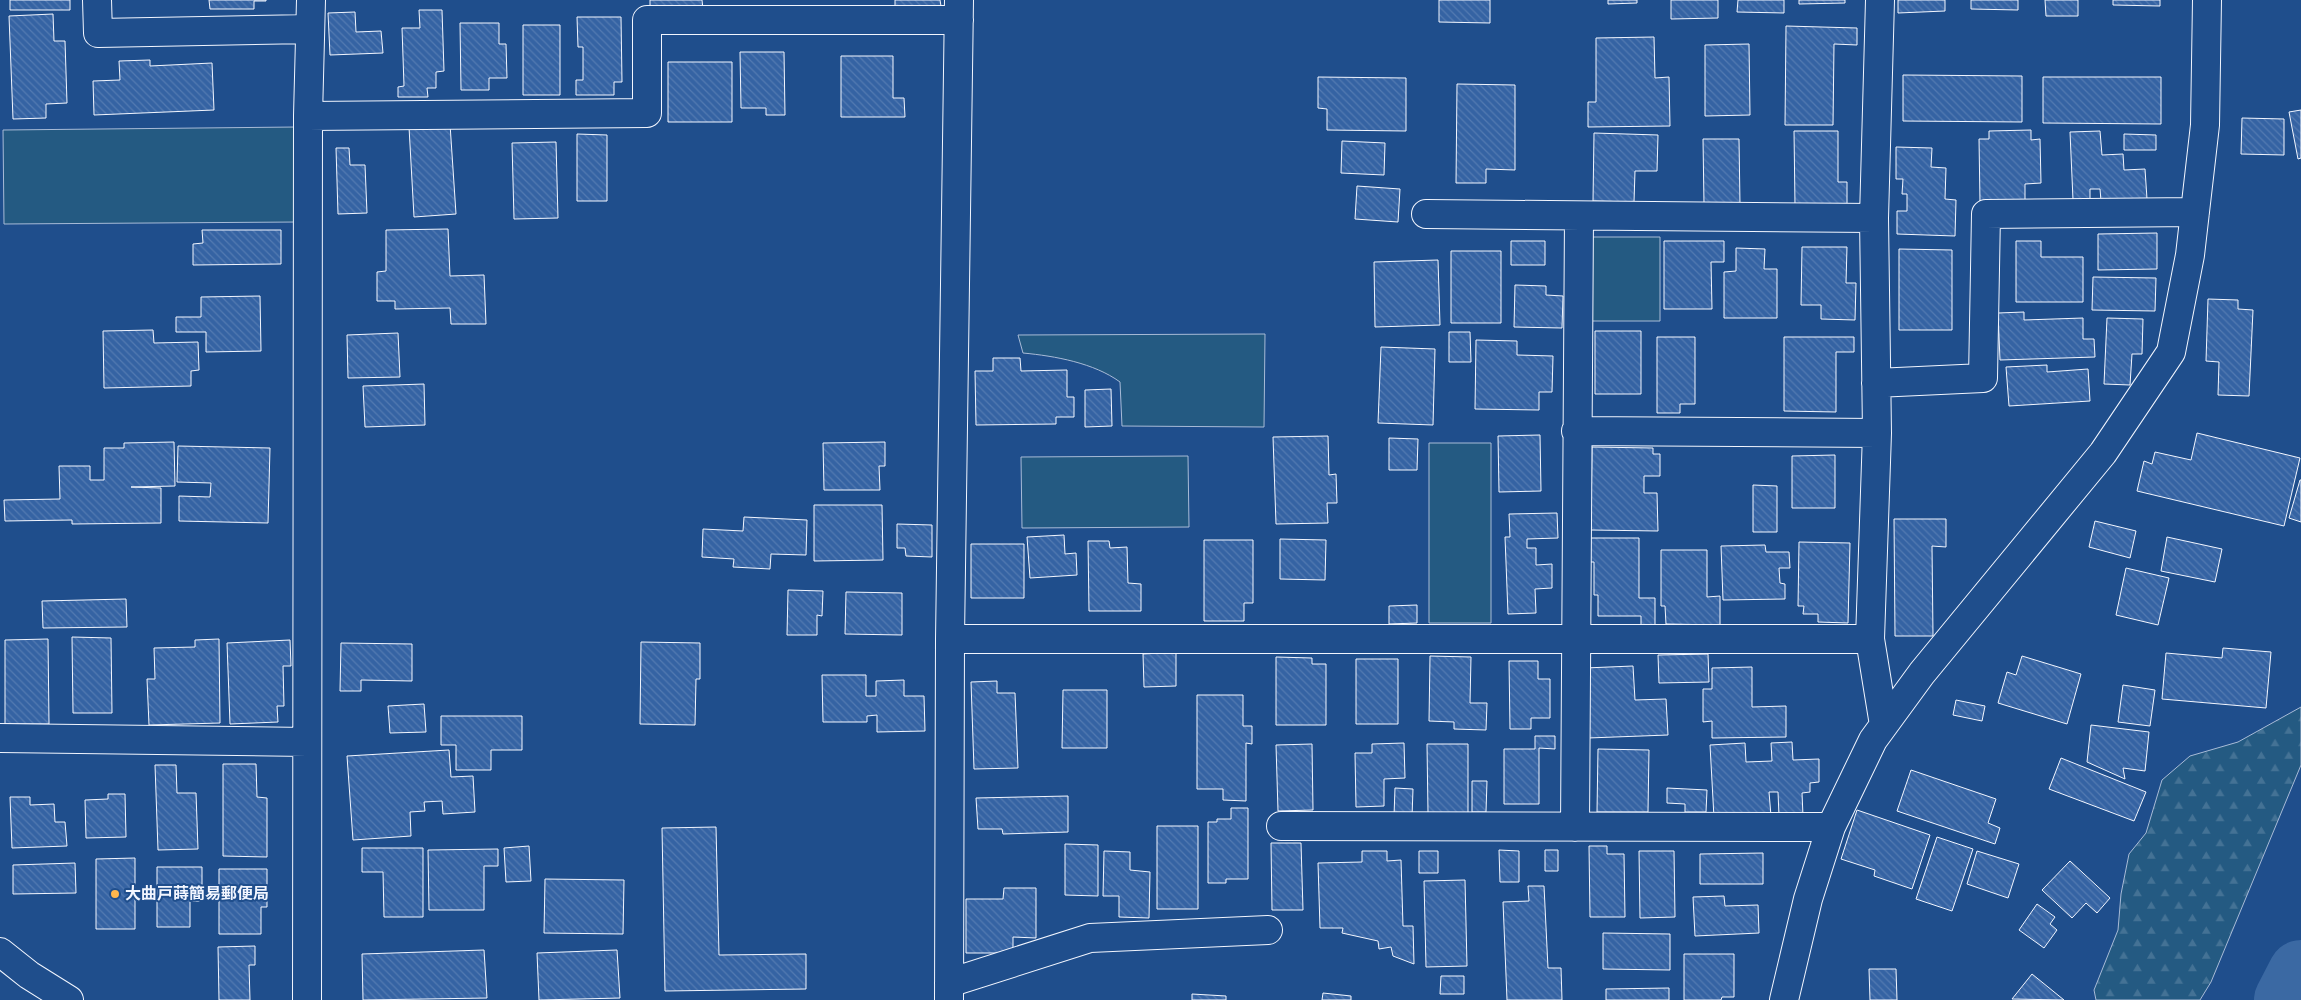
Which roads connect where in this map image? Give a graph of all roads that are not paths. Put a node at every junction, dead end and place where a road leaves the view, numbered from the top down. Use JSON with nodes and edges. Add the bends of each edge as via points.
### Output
{"nodes":[{"id":1,"x":97,"y":0,"type":"edge"},
{"id":2,"x":311,"y":0,"type":"edge"},
{"id":3,"x":1880,"y":0,"type":"edge"},
{"id":4,"x":2206,"y":0,"type":"edge"},
{"id":5,"x":959,"y":10,"type":"edge"},
{"id":6,"x":310,"y":29,"type":"junction"},
{"id":7,"x":308,"y":116,"type":"junction"},
{"id":8,"x":2195,"y":212,"type":"junction"},
{"id":9,"x":1426,"y":214,"type":"dead end"},
{"id":10,"x":1580,"y":216,"type":"junction"},
{"id":11,"x":1874,"y":218,"type":"junction"},
{"id":12,"x":1876,"y":383,"type":"junction"},
{"id":13,"x":1576,"y":430,"type":"junction"},
{"id":14,"x":1877,"y":433,"type":"junction"},
{"id":15,"x":950,"y":638,"type":"junction"},
{"id":16,"x":1577,"y":638,"type":"junction"},
{"id":17,"x":1870,"y":639,"type":"junction"},
{"id":18,"x":1884,"y":725,"type":"junction"},
{"id":19,"x":0,"y":738,"type":"edge"},
{"id":20,"x":307,"y":742,"type":"junction"},
{"id":21,"x":1281,"y":826,"type":"dead end"},
{"id":22,"x":1575,"y":827,"type":"junction"},
{"id":23,"x":1830,"y":827,"type":"junction"},
{"id":24,"x":1268,"y":930,"type":"dead end"},
{"id":25,"x":0,"y":952,"type":"edge"},
{"id":26,"x":949,"y":991,"type":"edge"},
{"id":27,"x":69,"y":1000,"type":"edge"},
{"id":28,"x":307,"y":1000,"type":"edge"},
{"id":29,"x":1784,"y":1000,"type":"edge"}],
"edges":[{"from":1,"to":6,"type":"street","via":[[98,33]]},
{"from":2,"to":6,"type":"street"},
{"from":3,"to":11,"type":"street"},
{"from":4,"to":8,"type":"street","via":[[2204,125]]},
{"from":5,"to":7,"type":"street","via":[[647,20],[647,113]]},
{"from":5,"to":15,"type":"street"},
{"from":6,"to":7,"type":"street"},
{"from":7,"to":20,"type":"street"},
{"from":8,"to":12,"type":"street","via":[[1986,214],[1983,378]]},
{"from":8,"to":18,"type":"street","via":[[2171,352],[2103,453]]},
{"from":9,"to":10,"type":"street"},
{"from":10,"to":11,"type":"street"},
{"from":10,"to":13,"type":"street"},
{"from":11,"to":12,"type":"street"},
{"from":12,"to":14,"type":"street"},
{"from":13,"to":14,"type":"street"},
{"from":13,"to":16,"type":"street"},
{"from":14,"to":17,"type":"street"},
{"from":15,"to":16,"type":"street"},
{"from":15,"to":26,"type":"street"},
{"from":16,"to":17,"type":"street"},
{"from":16,"to":22,"type":"street"},
{"from":17,"to":18,"type":"street"},
{"from":18,"to":23,"type":"street","via":[[1873,740]]},
{"from":19,"to":20,"type":"street"},
{"from":20,"to":28,"type":"street"},
{"from":21,"to":22,"type":"street"},
{"from":22,"to":23,"type":"street"},
{"from":23,"to":29,"type":"street","via":[[1808,899]]},
{"from":24,"to":26,"type":"street","via":[[1090,938]]},
{"from":25,"to":27,"type":"street","via":[[28,975]]}]}
